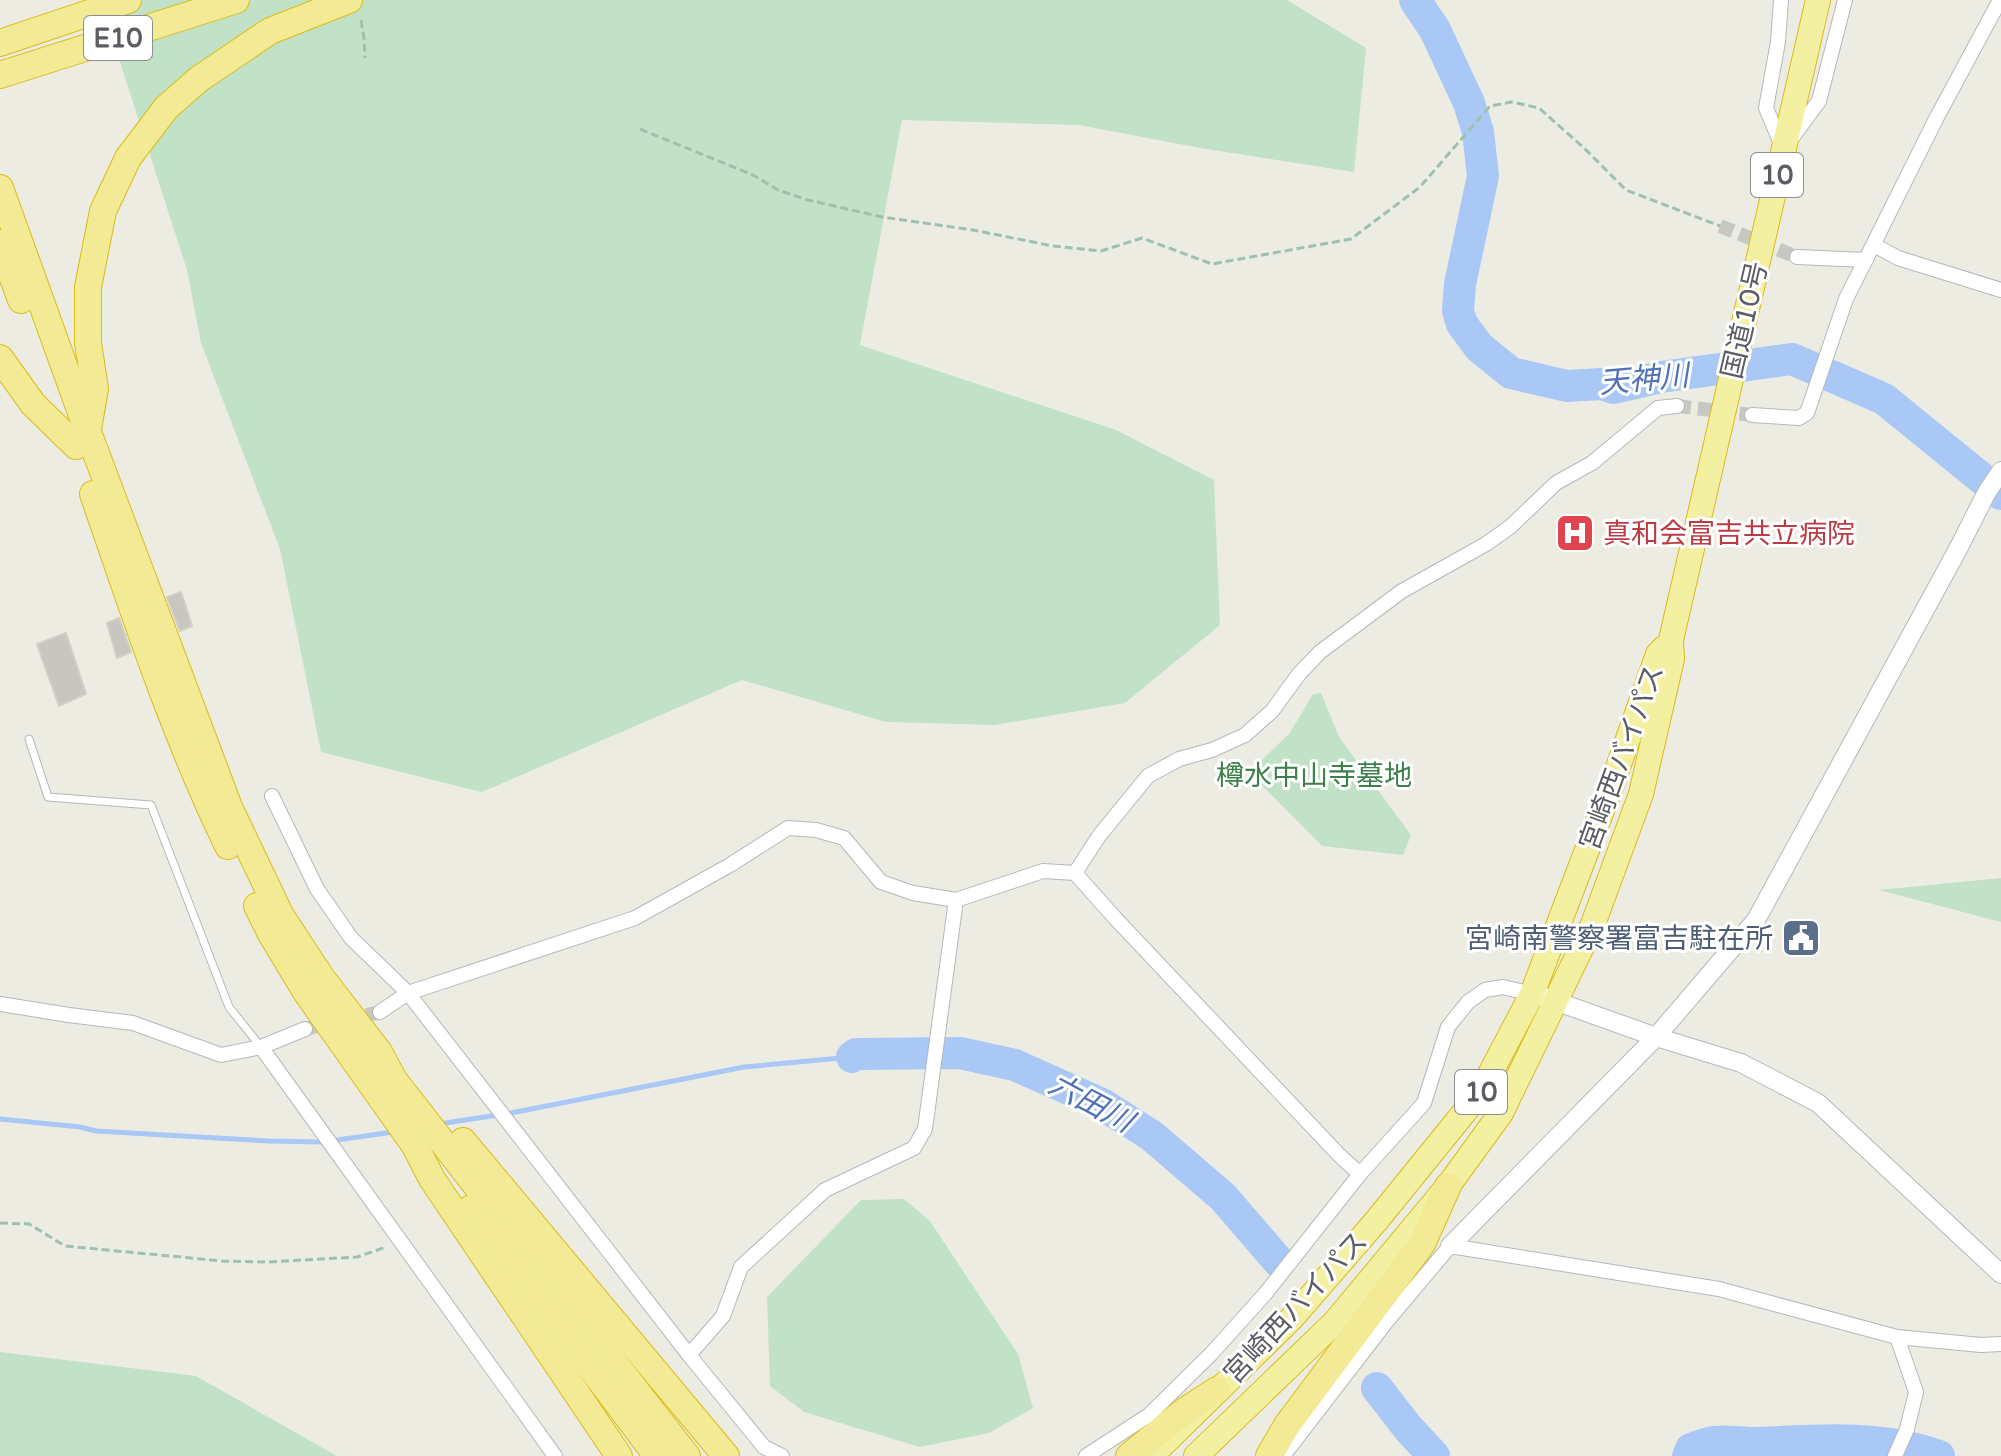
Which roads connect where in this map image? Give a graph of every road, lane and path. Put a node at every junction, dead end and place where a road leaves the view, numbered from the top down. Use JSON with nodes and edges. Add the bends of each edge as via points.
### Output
{"nodes":[{"id":1,"x":128,"y":0,"type":"edge"},
{"id":2,"x":236,"y":0,"type":"edge"},
{"id":3,"x":1781,"y":0,"type":"edge"},
{"id":4,"x":1818,"y":0,"type":"edge"},
{"id":5,"x":1845,"y":0,"type":"edge"},
{"id":6,"x":2000,"y":0,"type":"edge"},
{"id":7,"x":355,"y":10,"type":"edge"},
{"id":8,"x":0,"y":43,"type":"edge"},
{"id":9,"x":365,"y":58,"type":"dead end"},
{"id":10,"x":0,"y":75,"type":"edge"},
{"id":11,"x":640,"y":129,"type":"dead end"},
{"id":12,"x":1783,"y":150,"type":"junction"},
{"id":13,"x":0,"y":188,"type":"edge"},
{"id":14,"x":1720,"y":226,"type":"tunnel mouth"},
{"id":15,"x":0,"y":243,"type":"edge"},
{"id":16,"x":1874,"y":245,"type":"junction"},
{"id":17,"x":1797,"y":257,"type":"tunnel mouth"},
{"id":18,"x":1866,"y":260,"type":"junction"},
{"id":19,"x":2001,"y":290,"type":"edge"},
{"id":20,"x":0,"y":358,"type":"edge"},
{"id":21,"x":1677,"y":406,"type":"tunnel mouth"},
{"id":22,"x":1752,"y":415,"type":"tunnel mouth"},
{"id":23,"x":82,"y":439,"type":"junction"},
{"id":24,"x":2001,"y":471,"type":"edge"},
{"id":25,"x":1671,"y":640,"type":"junction"},
{"id":26,"x":29,"y":739,"type":"dead end"},
{"id":27,"x":272,"y":796,"type":"dead end"},
{"id":28,"x":1075,"y":873,"type":"junction"},
{"id":29,"x":956,"y":900,"type":"junction"},
{"id":30,"x":408,"y":993,"type":"junction"},
{"id":31,"x":1532,"y":994,"type":"junction"},
{"id":32,"x":1557,"y":1002,"type":"junction"},
{"id":33,"x":0,"y":1004,"type":"edge"},
{"id":34,"x":380,"y":1012,"type":"tunnel mouth"},
{"id":35,"x":305,"y":1029,"type":"tunnel mouth"},
{"id":36,"x":1656,"y":1037,"type":"junction"},
{"id":37,"x":261,"y":1047,"type":"junction"},
{"id":38,"x":379,"y":1052,"type":"junction"},
{"id":39,"x":415,"y":1146,"type":"junction"},
{"id":40,"x":1360,"y":1174,"type":"junction"},
{"id":41,"x":1448,"y":1186,"type":"junction"},
{"id":42,"x":0,"y":1223,"type":"edge"},
{"id":43,"x":401,"y":1243,"type":"junction"},
{"id":44,"x":1450,"y":1246,"type":"junction"},
{"id":45,"x":2001,"y":1274,"type":"edge"},
{"id":46,"x":1897,"y":1337,"type":"junction"},
{"id":47,"x":2001,"y":1344,"type":"edge"},
{"id":48,"x":689,"y":1355,"type":"junction"},
{"id":49,"x":1217,"y":1390,"type":"junction"},
{"id":50,"x":762,"y":1451,"type":"edge"},
{"id":51,"x":555,"y":1456,"type":"edge"},
{"id":52,"x":619,"y":1456,"type":"edge"},
{"id":53,"x":657,"y":1456,"type":"edge"},
{"id":54,"x":687,"y":1456,"type":"edge"},
{"id":55,"x":726,"y":1456,"type":"edge"},
{"id":56,"x":782,"y":1456,"type":"edge"},
{"id":57,"x":1086,"y":1456,"type":"edge"},
{"id":58,"x":1129,"y":1456,"type":"edge"},
{"id":59,"x":1151,"y":1456,"type":"edge"},
{"id":60,"x":1196,"y":1456,"type":"edge"},
{"id":61,"x":1269,"y":1456,"type":"edge"},
{"id":62,"x":1283,"y":1456,"type":"edge"},
{"id":63,"x":1895,"y":1456,"type":"edge"}],
"edges":[{"from":1,"to":8,"type":"highway","number":"E10"},
{"from":2,"to":10,"type":"highway","number":"E10"},
{"from":3,"to":12,"type":"street","via":[[1766,108]]},
{"from":4,"to":12,"type":"highway","name":"国道10号","number":"10"},
{"from":5,"to":12,"type":"street","via":[[1819,101]]},
{"from":6,"to":16,"type":"street"},
{"from":7,"to":9,"type":"path"},
{"from":7,"to":23,"type":"highway","via":[[270,31],[166,108],[128,158],[103,211],[88,287],[95,389]]},
{"from":11,"to":14,"type":"path","via":[[778,190],[823,204],[1053,246],[1101,251],[1142,238],[1212,264],[1351,239],[1420,187],[1490,106],[1512,102],[1539,108],[1626,190]]},
{"from":12,"to":25,"type":"highway","name":"国道10号","number":"10"},
{"from":13,"to":23,"type":"highway"},
{"from":15,"to":23,"type":"highway"},
{"from":16,"to":18,"type":"street"},
{"from":16,"to":19,"type":"street","via":[[1898,258]]},
{"from":17,"to":18,"type":"street"},
{"from":18,"to":22,"type":"street","via":[[1846,299],[1807,413],[1799,418]]},
{"from":20,"to":23,"type":"highway","via":[[33,404]]},
{"from":21,"to":28,"type":"street","via":[[1658,408],[1592,463],[1556,483],[1510,527],[1402,591],[1320,652],[1245,735],[1148,776]]},
{"from":23,"to":38,"type":"highway","via":[[229,807],[281,916]]},
{"from":23,"to":39,"type":"highway","via":[[140,628],[205,798],[306,992]]},
{"from":24,"to":36,"type":"street","via":[[1756,920]]},
{"from":25,"to":31,"type":"highway","name":"宮崎西バイパス","number":"10","via":[[1658,654]]},
{"from":25,"to":32,"type":"highway","name":"宮崎西バイパス","number":"10","via":[[1672,659],[1641,794],[1593,924]]},
{"from":26,"to":37,"type":"lane","via":[[48,797],[151,805],[229,1007]]},
{"from":27,"to":30,"type":"street","via":[[317,889],[342,926]]},
{"from":28,"to":29,"type":"street","via":[[1043,871]]},
{"from":28,"to":40,"type":"street"},
{"from":29,"to":30,"type":"street","via":[[881,882],[844,838],[788,828],[635,918]]},
{"from":29,"to":48,"type":"street","via":[[925,1129],[914,1148],[825,1190],[741,1267],[723,1316]]},
{"from":30,"to":34,"type":"street"},
{"from":30,"to":48,"type":"street"},
{"from":31,"to":32,"type":"street"},
{"from":31,"to":40,"type":"street","via":[[1503,987],[1485,990],[1468,1002],[1448,1027],[1424,1103]]},
{"from":31,"to":49,"type":"highway","name":"宮崎西バイパス","number":"10","via":[[1480,1093],[1292,1318]]},
{"from":32,"to":36,"type":"street"},
{"from":32,"to":41,"type":"highway","name":"宮崎西バイパス","number":"10","via":[[1501,1113]]},
{"from":33,"to":37,"type":"street","via":[[133,1023],[221,1055]]},
{"from":35,"to":37,"type":"street"},
{"from":36,"to":44,"type":"street"},
{"from":36,"to":45,"type":"street","via":[[1741,1063],[1818,1103]]},
{"from":37,"to":43,"type":"street"},
{"from":38,"to":54,"type":"highway","via":[[394,1080]]},
{"from":38,"to":55,"type":"highway","via":[[405,1071]]},
{"from":39,"to":52,"type":"highway"},
{"from":39,"to":53,"type":"highway","via":[[443,1170]]},
{"from":40,"to":57,"type":"street","via":[[1211,1354],[1149,1415]]},
{"from":41,"to":60,"type":"highway","name":"宮崎西バイパス","number":"10","via":[[1335,1322]]},
{"from":41,"to":61,"type":"highway","via":[[1422,1244]]},
{"from":42,"to":43,"type":"path","via":[[29,1224],[65,1246],[222,1261],[357,1257]]},
{"from":43,"to":51,"type":"street"},
{"from":44,"to":46,"type":"street","via":[[1719,1289]]},
{"from":44,"to":62,"type":"street"},
{"from":46,"to":47,"type":"street"},
{"from":46,"to":63,"type":"street","via":[[1916,1392]]},
{"from":48,"to":50,"type":"street"},
{"from":49,"to":58,"type":"highway"},
{"from":49,"to":59,"type":"highway","name":"宮崎西バイパス","number":"10"},
{"from":50,"to":56,"type":"street"}]}
